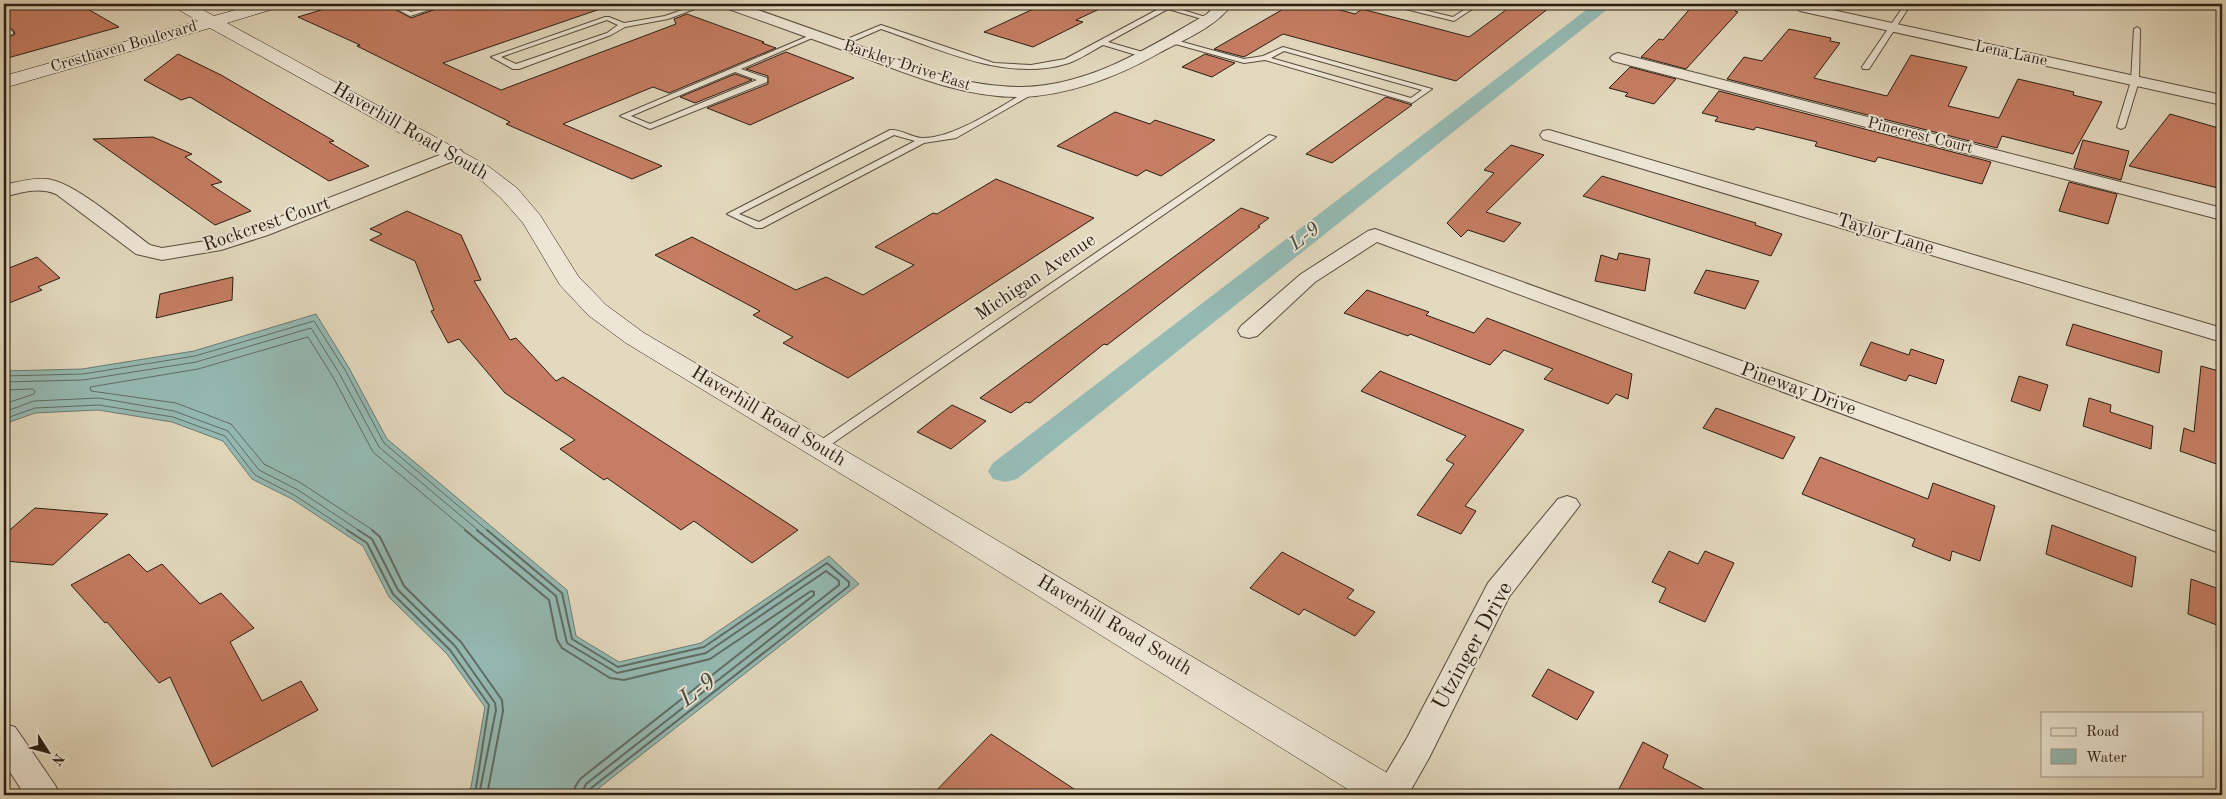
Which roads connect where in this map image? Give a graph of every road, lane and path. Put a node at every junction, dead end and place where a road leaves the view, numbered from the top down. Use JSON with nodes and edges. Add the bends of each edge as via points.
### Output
{"nodes":[{"id":1,"x":180,"y":4,"type":"edge"},
{"id":2,"x":274,"y":4,"type":"edge"},
{"id":3,"x":393,"y":4,"type":"edge"},
{"id":4,"x":445,"y":4,"type":"edge"},
{"id":5,"x":705,"y":4,"type":"edge"},
{"id":6,"x":1225,"y":4,"type":"edge"},
{"id":7,"x":1391,"y":4,"type":"edge"},
{"id":8,"x":1437,"y":4,"type":"edge"},
{"id":9,"x":1477,"y":4,"type":"edge"},
{"id":10,"x":1908,"y":4,"type":"edge"},
{"id":11,"x":2210,"y":4,"type":"edge"},
{"id":12,"x":737,"y":5,"type":"edge"},
{"id":13,"x":1170,"y":6,"type":"edge"},
{"id":14,"x":2222,"y":6,"type":"edge"},
{"id":15,"x":1800,"y":7,"type":"dead end"},
{"id":16,"x":1424,"y":12,"type":"junction"},
{"id":17,"x":1209,"y":18,"type":"junction"},
{"id":18,"x":212,"y":22,"type":"junction"},
{"id":19,"x":622,"y":25,"type":"junction"},
{"id":20,"x":4,"y":27,"type":"edge"},
{"id":21,"x":1892,"y":27,"type":"junction"},
{"id":22,"x":2137,"y":29,"type":"dead end"},
{"id":23,"x":4,"y":35,"type":"edge"},
{"id":24,"x":815,"y":35,"type":"junction"},
{"id":25,"x":1171,"y":40,"type":"junction"},
{"id":26,"x":1103,"y":43,"type":"junction"},
{"id":27,"x":839,"y":44,"type":"junction"},
{"id":28,"x":1143,"y":55,"type":"junction"},
{"id":29,"x":1265,"y":58,"type":"junction"},
{"id":30,"x":1618,"y":58,"type":"dead end"},
{"id":31,"x":1866,"y":67,"type":"dead end"},
{"id":32,"x":735,"y":69,"type":"junction"},
{"id":33,"x":2135,"y":81,"type":"junction"},
{"id":34,"x":4,"y":82,"type":"edge"},
{"id":35,"x":1034,"y":91,"type":"junction"},
{"id":36,"x":2222,"y":100,"type":"edge"},
{"id":37,"x":2122,"y":128,"type":"dead end"},
{"id":38,"x":1549,"y":136,"type":"dead end"},
{"id":39,"x":1272,"y":137,"type":"dead end"},
{"id":40,"x":922,"y":141,"type":"junction"},
{"id":41,"x":455,"y":154,"type":"junction"},
{"id":42,"x":4,"y":191,"type":"edge"},
{"id":43,"x":2222,"y":214,"type":"edge"},
{"id":44,"x":1249,"y":330,"type":"dead end"},
{"id":45,"x":2222,"y":335,"type":"edge"},
{"id":46,"x":819,"y":447,"type":"junction"},
{"id":47,"x":1567,"y":505,"type":"dead end"},
{"id":48,"x":2222,"y":544,"type":"edge"},
{"id":49,"x":4,"y":736,"type":"edge"},
{"id":50,"x":43,"y":795,"type":"edge"},
{"id":51,"x":1390,"y":795,"type":"edge"}],
"edges":[{"from":1,"to":18,"type":"street","name":"Haverhill Road South"},
{"from":2,"to":18,"type":"street","name":"Cresthaven Boulevard"},
{"from":3,"to":4,"type":"lane","via":[[410,14]]},
{"from":5,"to":19,"type":"lane","via":[[666,18]]},
{"from":6,"to":17,"type":"street","name":"Barkley Drive East"},
{"from":7,"to":16,"type":"lane"},
{"from":8,"to":16,"type":"lane"},
{"from":9,"to":16,"type":"lane","via":[[1454,19]]},
{"from":10,"to":21,"type":"lane"},
{"from":11,"to":14,"type":"street"},
{"from":12,"to":24,"type":"street","name":"Barkley Drive East"},
{"from":13,"to":17,"type":"lane"},
{"from":13,"to":26,"type":"lane"},
{"from":15,"to":21,"type":"street","name":"Lena Lane"},
{"from":17,"to":25,"type":"street","name":"Barkley Drive East"},
{"from":18,"to":34,"type":"street","name":"Cresthaven Boulevard"},
{"from":18,"to":41,"type":"street","name":"Haverhill Road South"},
{"from":19,"to":19,"type":"lane","via":[[607,18],[495,57],[516,66],[609,34]]},
{"from":20,"to":23,"type":"lane","via":[[11,33]]},
{"from":21,"to":31,"type":"lane"},
{"from":21,"to":33,"type":"street","name":"Lena Lane"},
{"from":22,"to":33,"type":"lane"},
{"from":24,"to":27,"type":"street","name":"Barkley Drive East"},
{"from":24,"to":32,"type":"lane"},
{"from":25,"to":28,"type":"street","name":"Barkley Drive East"},
{"from":25,"to":29,"type":"lane","via":[[1244,61]]},
{"from":26,"to":27,"type":"lane","via":[[1068,61],[1031,68],[993,65],[881,27]]},
{"from":26,"to":28,"type":"lane"},
{"from":27,"to":35,"type":"street","name":"Barkley Drive East","via":[[970,88]]},
{"from":28,"to":35,"type":"street","name":"Barkley Drive East","via":[[1087,82]]},
{"from":29,"to":29,"type":"lane","via":[[1282,49],[1428,89],[1412,101]]},
{"from":30,"to":43,"type":"street","name":"Pinecrest Court"},
{"from":32,"to":32,"type":"lane","via":[[666,98],[624,116],[650,127],[764,80]]},
{"from":33,"to":36,"type":"street","name":"Lena Lane"},
{"from":33,"to":37,"type":"lane"},
{"from":35,"to":40,"type":"lane","via":[[953,136]]},
{"from":38,"to":45,"type":"street","name":"Taylor Lane"},
{"from":39,"to":46,"type":"lane","name":"Michigan Avenue"},
{"from":40,"to":40,"type":"lane","via":[[893,132],[732,214],[758,226]]},
{"from":41,"to":42,"type":"street","name":"Rockcrest Court","via":[[229,242],[162,254],[143,250],[63,190],[47,184]]},
{"from":41,"to":46,"type":"street","name":"Haverhill Road South","via":[[509,193],[532,220],[569,280],[597,310],[636,338]]},
{"from":44,"to":48,"type":"street","name":"Pineway Drive","via":[[1308,278],[1374,235]]},
{"from":46,"to":51,"type":"street","name":"Haverhill Road South"},
{"from":47,"to":51,"type":"street","name":"Utzinger Drive","via":[[1498,591],[1418,748]]},
{"from":49,"to":50,"type":"street"}]}
